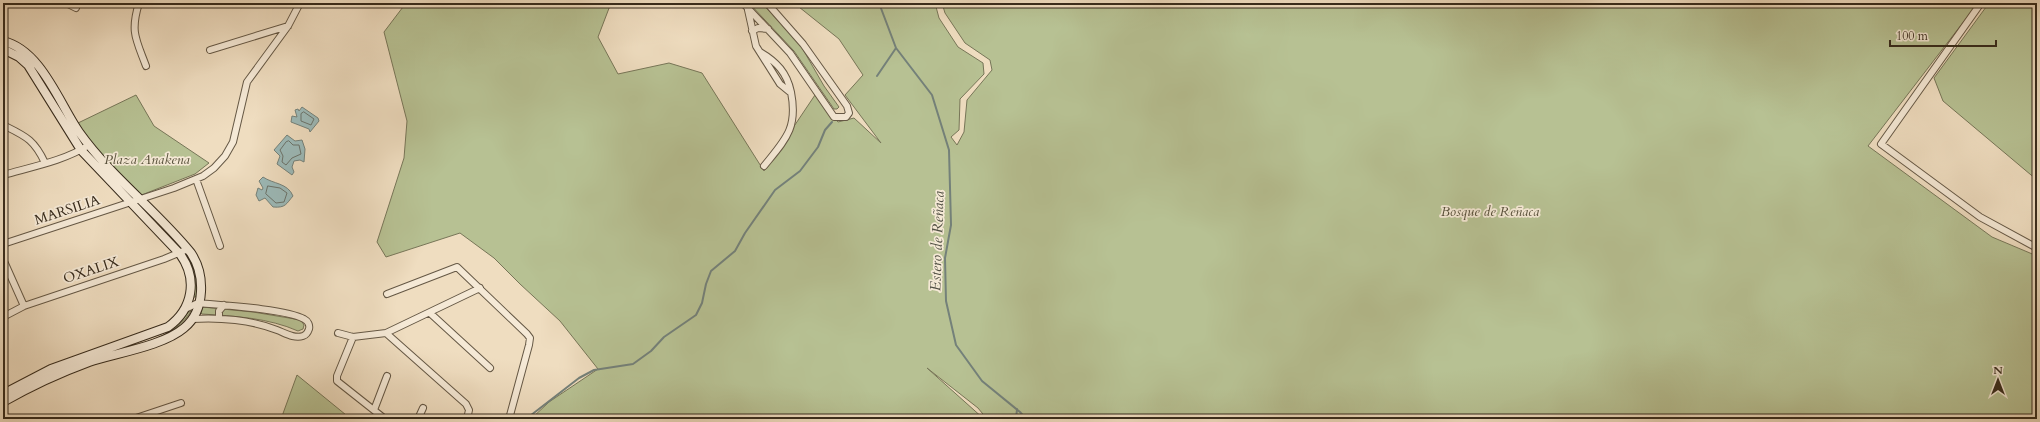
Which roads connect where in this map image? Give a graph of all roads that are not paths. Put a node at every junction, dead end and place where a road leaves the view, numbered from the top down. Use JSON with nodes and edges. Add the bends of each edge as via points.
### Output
{"nodes":[{"id":1,"x":66,"y":3,"type":"edge"},
{"id":2,"x":139,"y":3,"type":"edge"},
{"id":3,"x":300,"y":3,"type":"edge"},
{"id":4,"x":743,"y":3,"type":"edge"},
{"id":5,"x":767,"y":3,"type":"edge"},
{"id":6,"x":1981,"y":3,"type":"edge"},
{"id":7,"x":76,"y":8,"type":"dead end"},
{"id":8,"x":748,"y":9,"type":"junction"},
{"id":9,"x":288,"y":26,"type":"junction"},
{"id":10,"x":768,"y":29,"type":"junction"},
{"id":11,"x":752,"y":31,"type":"junction"},
{"id":12,"x":3,"y":41,"type":"edge"},
{"id":13,"x":3,"y":49,"type":"edge"},
{"id":14,"x":210,"y":50,"type":"dead end"},
{"id":15,"x":760,"y":52,"type":"junction"},
{"id":16,"x":146,"y":66,"type":"dead end"},
{"id":17,"x":791,"y":93,"type":"junction"},
{"id":18,"x":3,"y":125,"type":"edge"},
{"id":19,"x":88,"y":145,"type":"junction"},
{"id":20,"x":81,"y":150,"type":"junction"},
{"id":21,"x":44,"y":163,"type":"junction"},
{"id":22,"x":764,"y":166,"type":"dead end"},
{"id":23,"x":3,"y":175,"type":"edge"},
{"id":24,"x":196,"y":179,"type":"junction"},
{"id":25,"x":139,"y":200,"type":"junction"},
{"id":26,"x":130,"y":202,"type":"junction"},
{"id":27,"x":3,"y":244,"type":"edge"},
{"id":28,"x":220,"y":246,"type":"dead end"},
{"id":29,"x":2037,"y":248,"type":"edge"},
{"id":30,"x":188,"y":249,"type":"junction"},
{"id":31,"x":180,"y":254,"type":"junction"},
{"id":32,"x":3,"y":259,"type":"edge"},
{"id":33,"x":480,"y":288,"type":"junction"},
{"id":34,"x":387,"y":294,"type":"dead end"},
{"id":35,"x":198,"y":303,"type":"junction"},
{"id":36,"x":224,"y":305,"type":"junction"},
{"id":37,"x":24,"y":306,"type":"junction"},
{"id":38,"x":185,"y":309,"type":"junction"},
{"id":39,"x":430,"y":313,"type":"junction"},
{"id":40,"x":3,"y":316,"type":"edge"},
{"id":41,"x":192,"y":319,"type":"junction"},
{"id":42,"x":219,"y":319,"type":"junction"},
{"id":43,"x":338,"y":333,"type":"dead end"},
{"id":44,"x":386,"y":333,"type":"junction"},
{"id":45,"x":353,"y":337,"type":"junction"},
{"id":46,"x":490,"y":368,"type":"dead end"},
{"id":47,"x":52,"y":372,"type":"junction"},
{"id":48,"x":387,"y":376,"type":"dead end"},
{"id":49,"x":3,"y":394,"type":"edge"},
{"id":50,"x":3,"y":402,"type":"edge"},
{"id":51,"x":181,"y":403,"type":"dead end"},
{"id":52,"x":423,"y":408,"type":"dead end"},
{"id":53,"x":374,"y":410,"type":"junction"},
{"id":54,"x":133,"y":419,"type":"edge"},
{"id":55,"x":385,"y":419,"type":"edge"},
{"id":56,"x":418,"y":419,"type":"edge"},
{"id":57,"x":467,"y":419,"type":"edge"},
{"id":58,"x":508,"y":419,"type":"edge"}],
"edges":[{"from":1,"to":7,"type":"street"},
{"from":2,"to":16,"type":"street","via":[[133,33]]},
{"from":3,"to":9,"type":"street","name":"MARSILIA"},
{"from":4,"to":8,"type":"street"},
{"from":5,"to":10,"type":"street","via":[[803,44],[847,106],[849,113],[846,117],[834,117],[790,54]]},
{"from":6,"to":29,"type":"street","via":[[1881,144],[1980,217]]},
{"from":8,"to":10,"type":"street"},
{"from":8,"to":11,"type":"street"},
{"from":9,"to":14,"type":"street"},
{"from":9,"to":24,"type":"street","name":"MARSILIA","via":[[248,82],[230,149],[214,168]]},
{"from":10,"to":11,"type":"street","via":[[758,28]]},
{"from":11,"to":15,"type":"street","via":[[754,42]]},
{"from":12,"to":19,"type":"street","via":[[19,47],[35,62]]},
{"from":13,"to":20,"type":"street","via":[[28,65]]},
{"from":15,"to":17,"type":"street","via":[[780,84]]},
{"from":15,"to":17,"type":"street","via":[[781,68],[788,79]]},
{"from":17,"to":22,"type":"street","via":[[794,110],[790,131]]},
{"from":18,"to":21,"type":"street","via":[[28,137],[37,147]]},
{"from":19,"to":20,"type":"street"},
{"from":19,"to":25,"type":"street"},
{"from":20,"to":21,"type":"street"},
{"from":20,"to":26,"type":"street"},
{"from":21,"to":23,"type":"street"},
{"from":24,"to":25,"type":"street","name":"MARSILIA"},
{"from":24,"to":28,"type":"street"},
{"from":25,"to":26,"type":"street","name":"MARSILIA"},
{"from":25,"to":30,"type":"street"},
{"from":26,"to":27,"type":"street","name":"MARSILIA"},
{"from":26,"to":31,"type":"street"},
{"from":30,"to":31,"type":"street","name":"OXALIX"},
{"from":30,"to":35,"type":"street","via":[[196,260],[201,278]]},
{"from":31,"to":37,"type":"street","name":"OXALIX"},
{"from":31,"to":38,"type":"street","via":[[188,266],[191,280],[190,295]]},
{"from":32,"to":37,"type":"street"},
{"from":33,"to":34,"type":"street","via":[[461,269],[454,267]]},
{"from":33,"to":39,"type":"street"},
{"from":33,"to":58,"type":"street","via":[[530,338]]},
{"from":35,"to":36,"type":"street"},
{"from":35,"to":38,"type":"street"},
{"from":35,"to":41,"type":"street"},
{"from":36,"to":42,"type":"street","via":[[219,311]]},
{"from":36,"to":42,"type":"street","via":[[299,317],[306,320],[309,329],[302,336],[291,336],[264,326]]},
{"from":37,"to":40,"type":"street","name":"OXALIX"},
{"from":38,"to":47,"type":"street","via":[[178,319],[163,330]]},
{"from":39,"to":44,"type":"street"},
{"from":39,"to":46,"type":"street"},
{"from":41,"to":42,"type":"street"},
{"from":41,"to":47,"type":"street","via":[[181,331],[157,341]]},
{"from":43,"to":45,"type":"street"},
{"from":44,"to":45,"type":"street"},
{"from":44,"to":57,"type":"street","via":[[466,404],[470,410]]},
{"from":45,"to":53,"type":"street","via":[[336,379]]},
{"from":47,"to":49,"type":"street"},
{"from":47,"to":50,"type":"street"},
{"from":48,"to":53,"type":"street"},
{"from":51,"to":54,"type":"street"},
{"from":52,"to":56,"type":"street"},
{"from":53,"to":55,"type":"street"}]}
